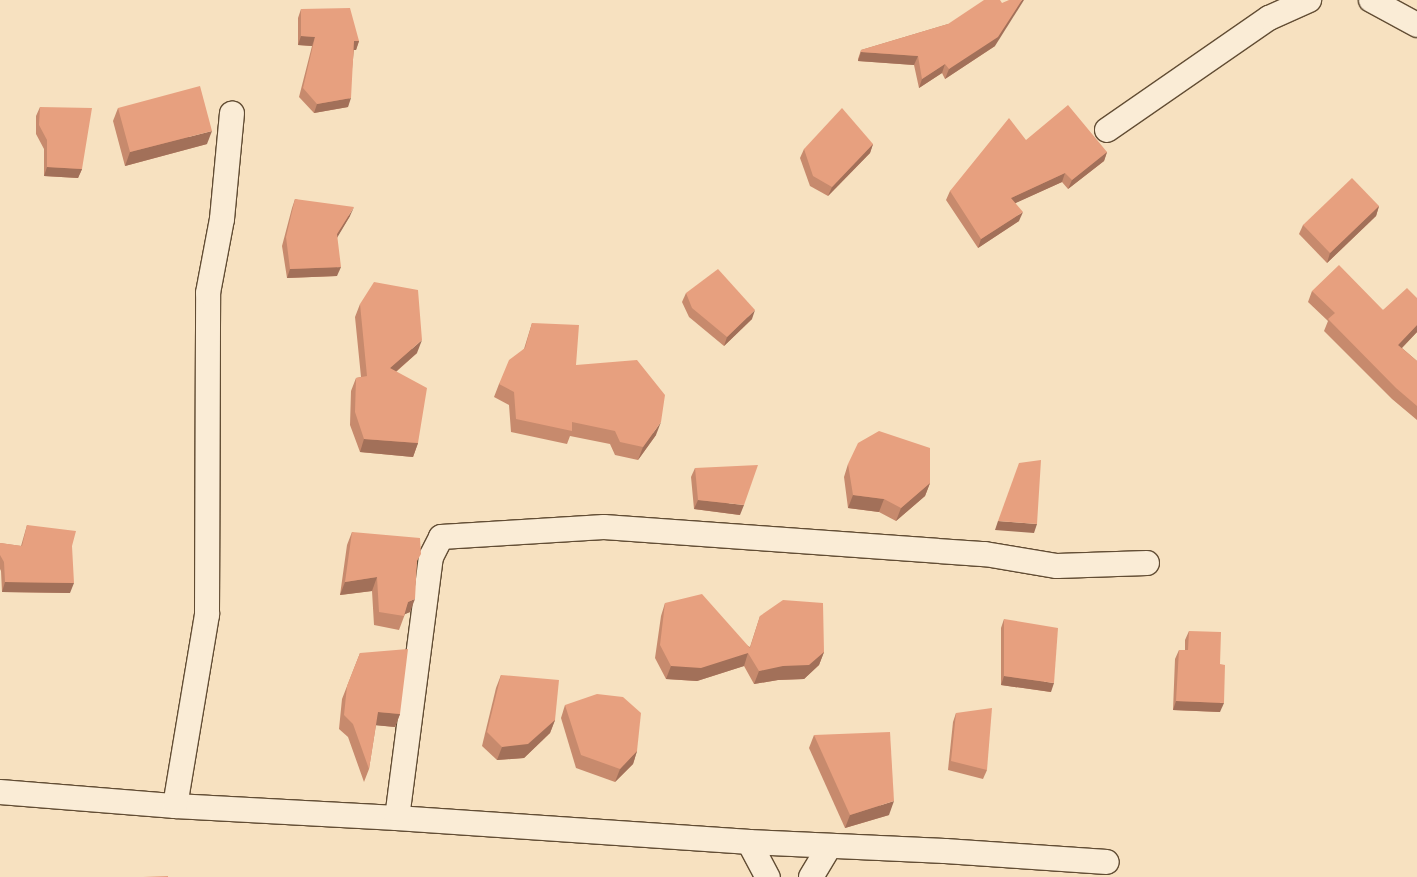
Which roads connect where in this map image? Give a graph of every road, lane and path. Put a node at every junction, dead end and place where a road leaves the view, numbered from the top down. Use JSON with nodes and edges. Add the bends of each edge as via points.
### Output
{"nodes":[{"id":1,"x":1309,"y":0,"type":"edge"},
{"id":2,"x":1371,"y":0,"type":"edge"},
{"id":3,"x":1417,"y":25,"type":"edge"},
{"id":4,"x":232,"y":113,"type":"dead end"},
{"id":5,"x":1107,"y":130,"type":"dead end"},
{"id":6,"x":1147,"y":563,"type":"dead end"},
{"id":7,"x":0,"y":792,"type":"edge"},
{"id":8,"x":175,"y":806,"type":"junction"},
{"id":9,"x":397,"y":818,"type":"junction"},
{"id":10,"x":749,"y":842,"type":"junction"},
{"id":11,"x":829,"y":847,"type":"junction"},
{"id":12,"x":1107,"y":862,"type":"dead end"},
{"id":13,"x":768,"y":877,"type":"edge"},
{"id":14,"x":811,"y":877,"type":"edge"}],
"edges":[{"from":1,"to":5,"type":"street","via":[[1270,18]]},
{"from":2,"to":3,"type":"street"},
{"from":4,"to":8,"type":"street","via":[[222,219],[208,293],[207,615]]},
{"from":6,"to":9,"type":"street","via":[[1057,566],[985,554],[604,527],[440,537],[430,557]]},
{"from":7,"to":8,"type":"street"},
{"from":8,"to":9,"type":"street"},
{"from":9,"to":10,"type":"street"},
{"from":10,"to":11,"type":"street"},
{"from":10,"to":13,"type":"street"},
{"from":11,"to":12,"type":"street"},
{"from":11,"to":14,"type":"street"}]}
